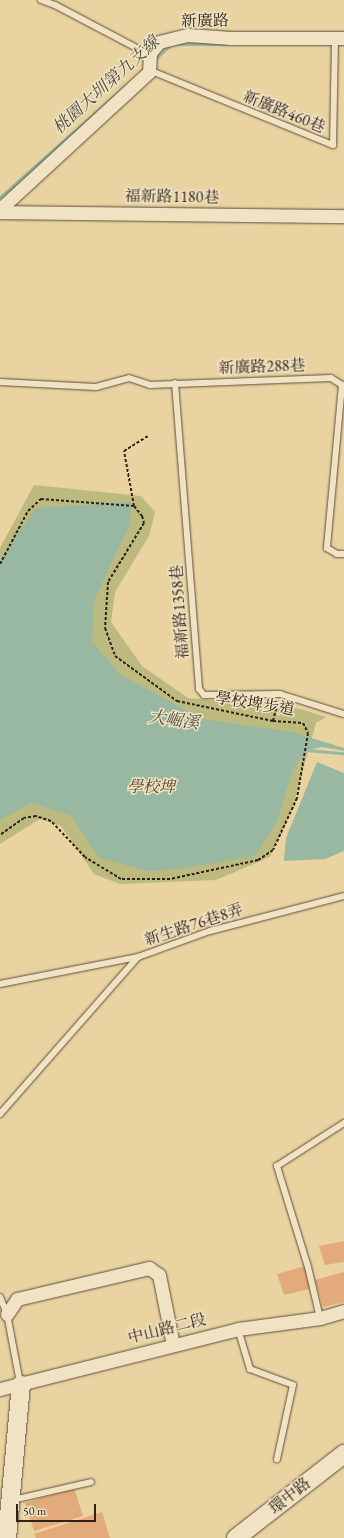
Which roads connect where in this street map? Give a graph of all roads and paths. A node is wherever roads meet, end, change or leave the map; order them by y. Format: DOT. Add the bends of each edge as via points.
graph roads {
  1 [pos="41,0"];
  2 [pos="339,38"];
  3 [pos="149,72"];
  4 [pos="0,211"];
  5 [pos="344,216"];
  6 [pos="0,382"];
  7 [pos="175,383"];
  8 [pos="148,436"];
  9 [pos="134,506"];
  10 [pos="344,554"];
  11 [pos="0,564"];
  12 [pos="280,694"];
  13 [pos="344,714"];
  14 [pos="273,721"];
  15 [pos="0,835"];
  16 [pos="344,896"];
  17 [pos="138,958"];
  18 [pos="0,984"];
  19 [pos="0,1114"];
  20 [pos="344,1123"];
  21 [pos="0,1297"];
  22 [pos="344,1311"];
  23 [pos="3,1315"];
  24 [pos="320,1318"];
  25 [pos="238,1329"];
  26 [pos="173,1345"];
  27 [pos="21,1385"];
  28 [pos="0,1388"];
  29 [pos="344,1454"];
  30 [pos="277,1459"];
  31 [pos="90,1482"];
  32 [pos="9,1501"];
  33 [pos="5,1531"];
  34 [pos="236,1538"];
  1 -- 3 [label="lane" via="144,52"];
  2 -- 3 [label="street, 新廣路" via="188,35 159,42 150,53"];
  2 -- 3 [label="lane, 新廣路460巷" via="332,145"];
  3 -- 4 [label="street"];
  4 -- 5 [label="street, 福新路1180巷"];
  6 -- 7 [label="lane, 新廣路288巷" via="96,387 129,378 150,385"];
  7 -- 10 [label="lane, 新廣路288巷" via="331,378 342,385 326,548 336,554"];
  7 -- 12 [label="lane, 福新路1358巷" via="199,689 204,695"];
  8 -- 9 [label="path" via="124,451"];
  9 -- 11 [label="path" via="41,499 28,511"];
  9 -- 14 [label="path, 學校埤步道" via="144,523 108,582 105,628 116,656 177,701"];
  12 -- 13 [label="lane, 福新路1358巷"];
  12 -- 14 [label="path"];
  14 -- 15 [label="path, 學校埤步道" via="303,723 308,733 297,798 273,850 258,860 170,879 121,879 85,857 51,821 36,816 24,818"];
  16 -- 17 [label="lane, 新生路76巷8弄" via="210,931"];
  17 -- 18 [label="lane"];
  17 -- 19 [label="lane, 新生路76巷8弄"];
  20 -- 24 [label="lane" via="276,1166 308,1267"];
  21 -- 23 [label="lane"];
  22 -- 24 [label="street, 中山路二段"];
  23 -- 26 [label="street" via="17,1299 149,1268 159,1275"];
  23 -- 27 [label="lane"];
  24 -- 25 [label="street, 中山路二段"];
  25 -- 26 [label="street, 中山路二段"];
  25 -- 30 [label="lane" via="250,1369 293,1385"];
  26 -- 27 [label="street, 中山路二段"];
  27 -- 28 [label="street, 中山路二段"];
  27 -- 32 [label="street"];
  29 -- 34 [label="street, 環中路"];
  31 -- 32 [label="lane"];
  32 -- 33 [label="street"];
}
